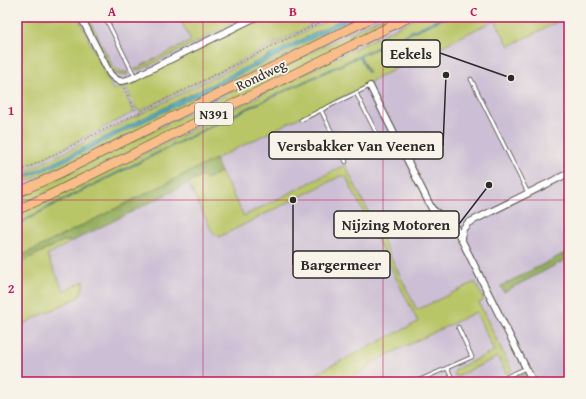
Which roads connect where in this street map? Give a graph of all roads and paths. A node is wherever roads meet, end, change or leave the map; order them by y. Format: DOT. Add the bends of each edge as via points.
graph roads {
  1 [pos="81,17"];
  2 [pos="105,17"];
  3 [pos="256,17"];
  4 [pos="308,17"];
  5 [pos="331,17"];
  6 [pos="373,17"];
  7 [pos="409,17"];
  8 [pos="313,26"];
  9 [pos="135,77"];
  10 [pos="471,79"];
  11 [pos="122,81"];
  12 [pos="370,86"];
  13 [pos="356,93"];
  14 [pos="321,110"];
  15 [pos="137,114"];
  16 [pos="301,120"];
  17 [pos="382,144"];
  18 [pos="346,162"];
  19 [pos="17,173"];
  20 [pos="569,173"];
  21 [pos="17,193"];
  22 [pos="528,193"];
  23 [pos="17,210"];
  24 [pos="461,237"];
  25 [pos="458,327"];
  26 [pos="447,368"];
  27 [pos="526,368"];
  28 [pos="416,382"];
  29 [pos="454,382"];
  30 [pos="495,382"];
  31 [pos="533,382"];
  1 -- 11 [label="street" via="110,74"];
  2 -- 9 [label="lane"];
  3 -- 9 [label="street"];
  4 -- 8 [label="path"];
  5 -- 8 [label="path, Rondweg"];
  6 -- 21 [label="main road, Rondweg / N391"];
  7 -- 23 [label="main road, Rondweg / N391"];
  8 -- 15 [label="path, Rondweg"];
  9 -- 11 [label="street"];
  10 -- 22 [label="lane"];
  11 -- 15 [label="path"];
  12 -- 13 [label="lane"];
  12 -- 24 [label="street" via="432,209 453,223"];
  13 -- 14 [label="lane"];
  13 -- 17 [label="lane"];
  14 -- 16 [label="lane"];
  14 -- 18 [label="lane"];
  15 -- 19 [label="path, Rondweg"];
  20 -- 22 [label="street"];
  22 -- 24 [label="street" via="468,223 462,229"];
  24 -- 27 [label="street"];
  25 -- 26 [label="lane" via="472,357"];
  26 -- 28 [label="lane"];
  26 -- 29 [label="lane"];
  27 -- 30 [label="lane"];
  27 -- 31 [label="street"];
}
